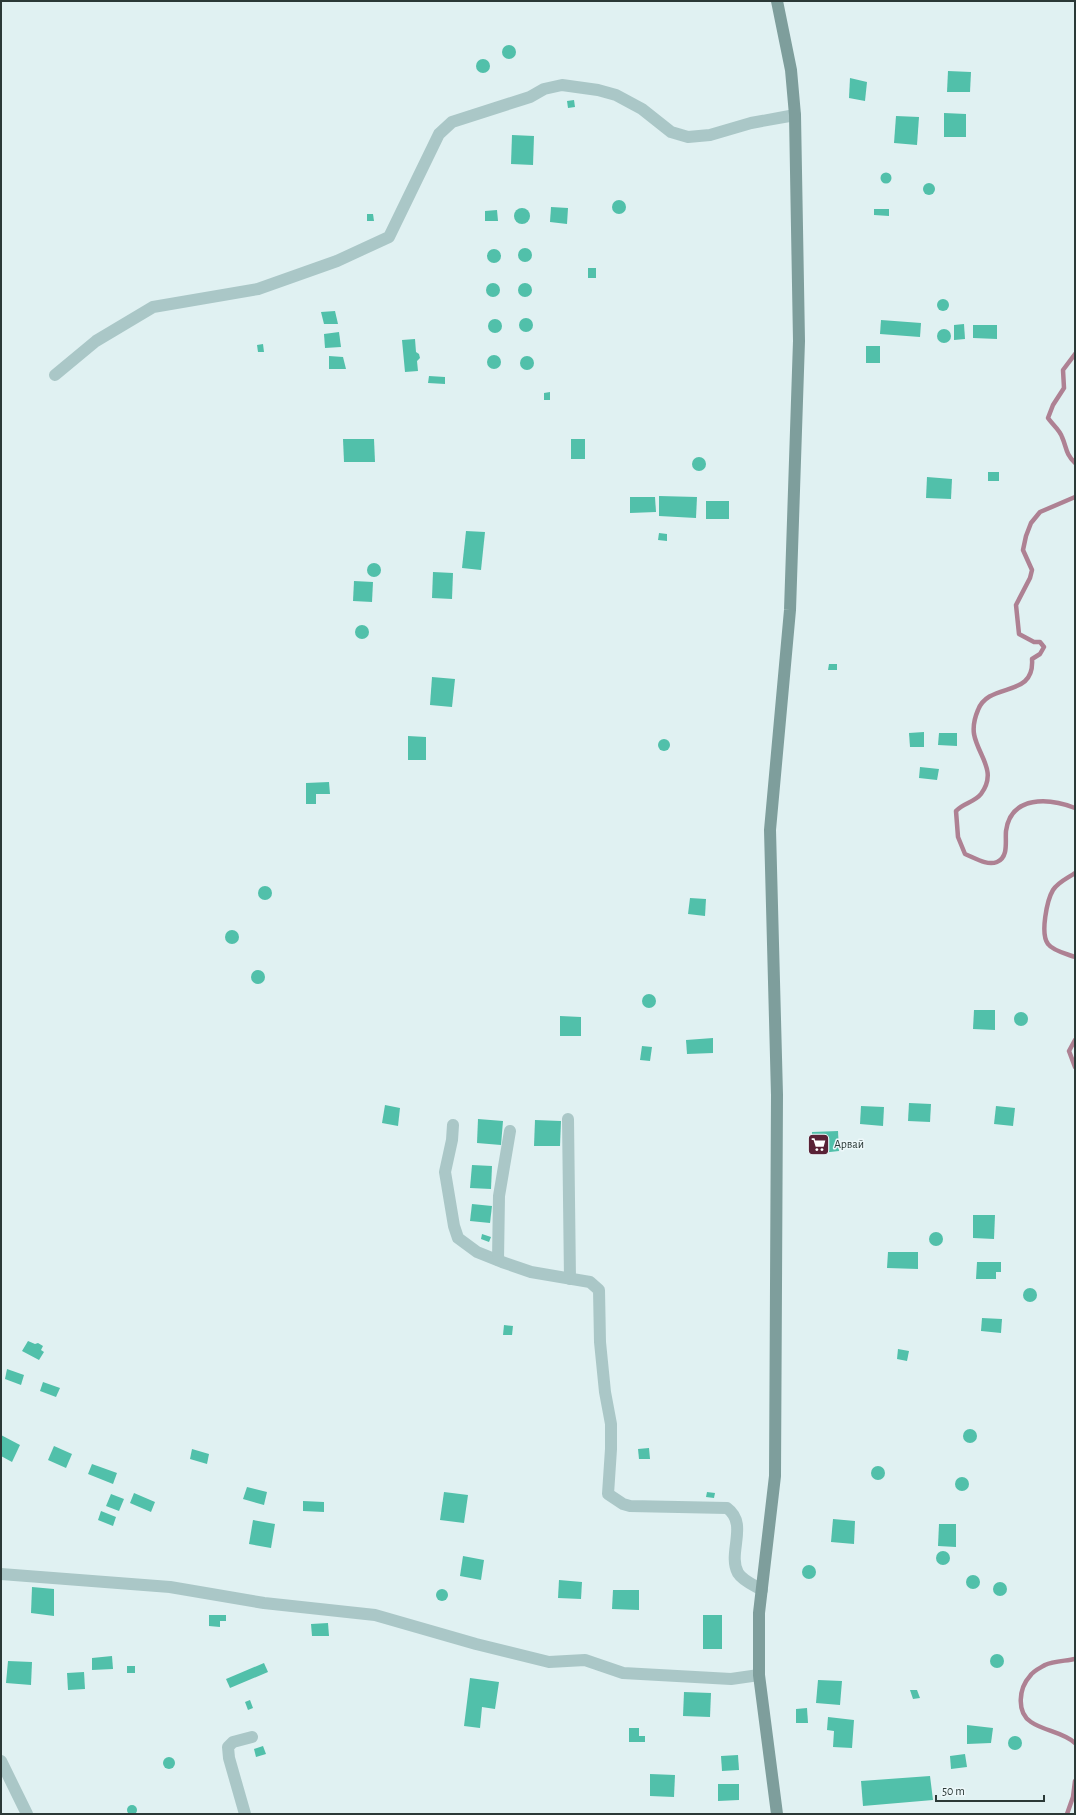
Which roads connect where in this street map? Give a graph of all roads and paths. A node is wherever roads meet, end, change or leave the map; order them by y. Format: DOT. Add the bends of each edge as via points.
graph roads {
  1 [pos="777,1"];
  2 [pos="795,115"];
  3 [pos="55,375"];
  4 [pos="568,1119"];
  5 [pos="453,1125"];
  6 [pos="510,1131"];
  7 [pos="498,1260"];
  8 [pos="570,1279"];
  9 [pos="1,1574"];
  10 [pos="762,1590"];
  11 [pos="759,1675"];
  12 [pos="252,1737"];
  13 [pos="1,1761"];
  14 [pos="22,1813"];
  15 [pos="245,1814"];
  16 [pos="777,1814"];
  1 -- 2 [label="main road" via="791,70"];
  2 -- 3 [label="street" via="752,123 710,135 688,137 671,132 642,109 616,95 562,85 544,89 530,97 452,122 439,134 388,237 337,261 258,289 153,307 96,341"];
  2 -- 10 [label="main road" via="799,341 790,602 770,830 777,1095 775,1476"];
  4 -- 8 [label="street"];
  5 -- 7 [label="street" via="445,1172 458,1238 477,1252"];
  6 -- 7 [label="street" via="499,1196"];
  7 -- 8 [label="street" via="531,1272"];
  8 -- 10 [label="street" via="590,1282 600,1295 600,1342 611,1424 608,1494 630,1506 727,1508 737,1520 738,1573 743,1579"];
  9 -- 11 [label="street" via="170,1587 264,1603 375,1615 549,1662 585,1660 623,1673 731,1680"];
  10 -- 11 [label="main road" via="759,1613"];
  11 -- 16 [label="main road"];
  12 -- 15 [label="street" via="233,1742 228,1747"];
  13 -- 14 [label="street"];
}
